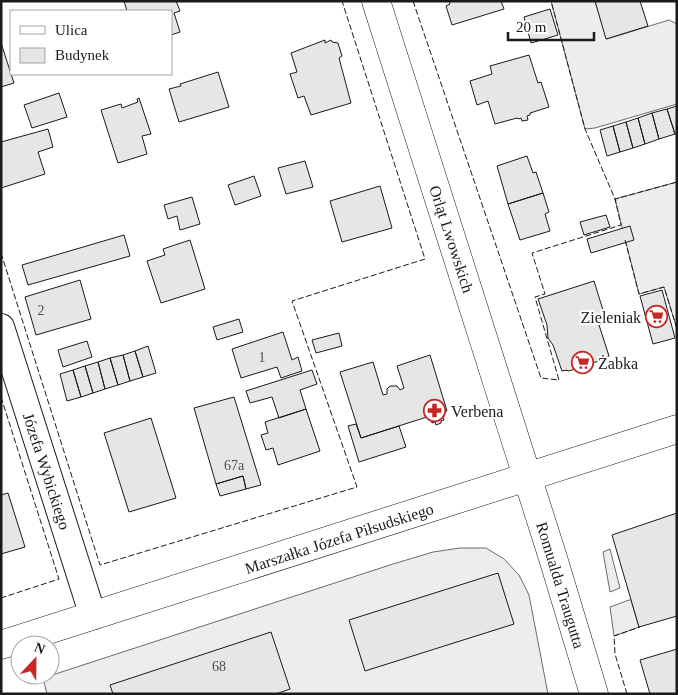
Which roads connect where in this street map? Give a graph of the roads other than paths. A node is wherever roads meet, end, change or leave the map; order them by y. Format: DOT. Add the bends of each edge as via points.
graph roads {
  1 [pos="376,1"];
  2 [pos="1,327"];
  3 [pos="677,430"];
  4 [pos="528,477"];
  5 [pos="93,616"];
  6 [pos="1,645"];
  7 [pos="594,694"];
  1 -- 4 [label="main road, Orląt Lwowskich"];
  2 -- 5 [label="street, Józefa Wybickiego"];
  3 -- 4 [label="main road, Marszałka Józefa Piłsudskiego"];
  4 -- 5 [label="main road, Marszałka Józefa Piłsudskiego"];
  4 -- 7 [label="main road, Romualda Traugutta"];
  5 -- 6 [label="main road, Marszałka Józefa Piłsudskiego"];
}
